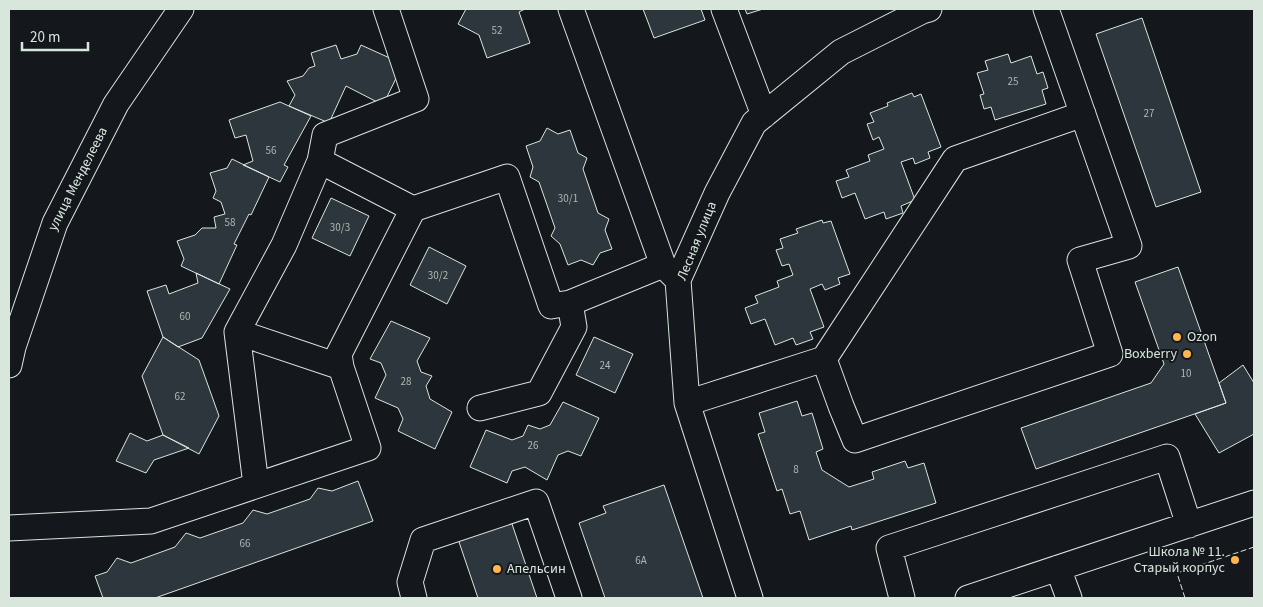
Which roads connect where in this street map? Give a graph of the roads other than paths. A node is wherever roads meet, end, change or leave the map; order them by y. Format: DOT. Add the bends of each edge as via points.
graph roads {
  1 [pos="181,9"];
  2 [pos="386,9"];
  3 [pos="570,9"];
  4 [pos="724,9"];
  5 [pos="929,9"];
  6 [pos="1046,9"];
  7 [pos="1083,114"];
  8 [pos="764,115"];
  9 [pos="320,161"];
  10 [pos="413,209"];
  11 [pos="671,273"];
  12 [pos="570,303"];
  13 [pos="237,332"];
  14 [pos="824,359"];
  15 [pos="9,365"];
  16 [pos="342,367"];
  17 [pos="688,403"];
  18 [pos="480,408"];
  19 [pos="256,485"];
  20 [pos="1254,503"];
  21 [pos="1189,525"];
  22 [pos="9,528"];
  23 [pos="1058,568"];
  24 [pos="414,598"];
  25 [pos="569,598"];
  26 [pos="750,598"];
  27 [pos="902,598"];
  28 [pos="968,598"];
  29 [pos="1069,598"];
  1 -- 15 [label="street, улица Менделеева" via="116,104 54,222"];
  2 -- 9 [label="street" via="416,98 325,135"];
  3 -- 11 [label="street"];
  4 -- 8 [label="street"];
  5 -- 8 [label="street, Лесная улица" via="842,52"];
  6 -- 7 [label="street"];
  7 -- 14 [label="street" via="955,159"];
  7 -- 14 [label="street" via="1129,246 1080,260 1110,354 855,440"];
  8 -- 11 [label="street, Лесная улица" via="754,124"];
  9 -- 10 [label="street"];
  9 -- 13 [label="street" via="284,245"];
  10 -- 12 [label="street" via="507,177 551,306"];
  10 -- 16 [label="street" via="339,354"];
  11 -- 12 [label="street"];
  11 -- 17 [label="street, Лесная улица"];
  12 -- 18 [label="street" via="574,327 539,393"];
  13 -- 16 [label="street"];
  13 -- 19 [label="street"];
  14 -- 17 [label="street"];
  16 -- 19 [label="street" via="368,448"];
  17 -- 26 [label="street, Лесная улица"];
  19 -- 22 [label="street" via="151,522"];
  20 -- 21 [label="street"];
  21 -- 23 [label="street"];
  21 -- 27 [label="street" via="1166,457 889,548"];
  23 -- 28 [label="street"];
  23 -- 29 [label="street"];
  24 -- 25 [label="street" via="410,582 423,540 536,502"];
}
